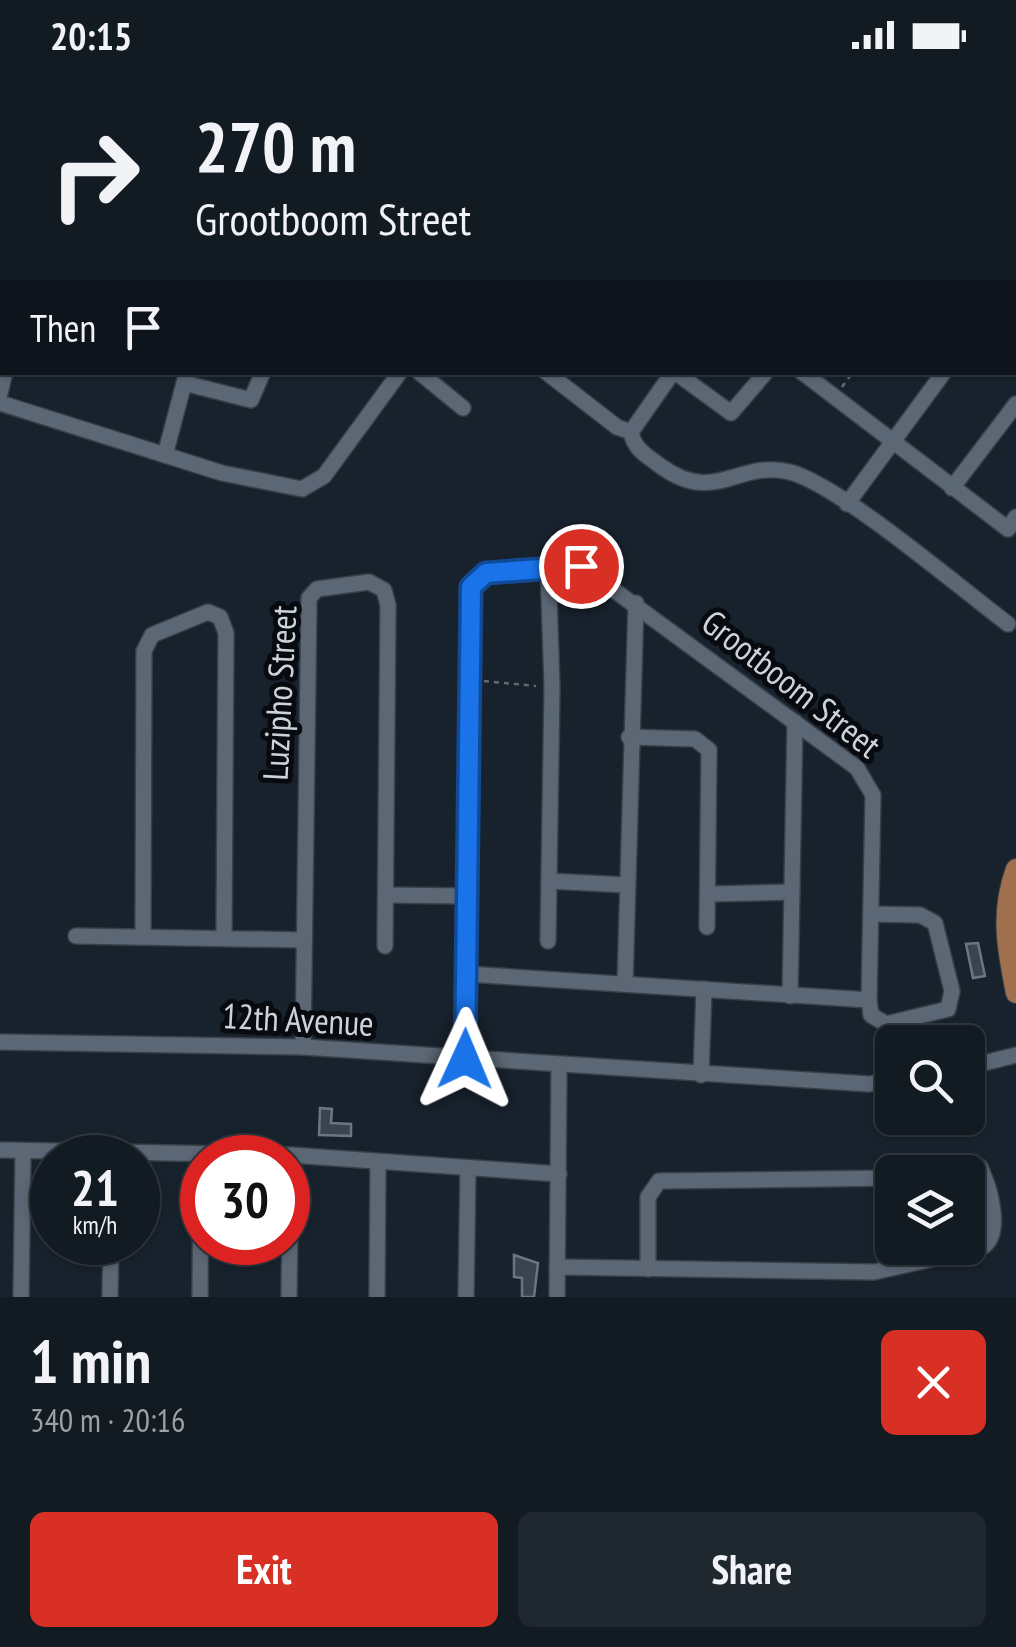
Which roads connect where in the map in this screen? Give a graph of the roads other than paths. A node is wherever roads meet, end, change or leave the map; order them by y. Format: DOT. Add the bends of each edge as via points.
graph roads {
  1 [pos="262,375"];
  2 [pos="398,375"];
  3 [pos="424,375"];
  4 [pos="550,375"];
  5 [pos="672,375"];
  6 [pos="678,375"];
  7 [pos="763,375"];
  8 [pos="806,375"];
  9 [pos="938,375"];
  10 [pos="186,378"];
  11 [pos="0,404"];
  12 [pos="1016,404"];
  13 [pos="463,408"];
  14 [pos="630,432"];
  15 [pos="894,440"];
  16 [pos="165,455"];
  17 [pos="952,488"];
  18 [pos="847,504"];
  19 [pos="1012,523"];
  20 [pos="548,566"];
  21 [pos="636,603"];
  22 [pos="1008,624"];
  23 [pos="795,722"];
  24 [pos="629,737"];
  25 [pos="1016,869"];
  26 [pos="549,881"];
  27 [pos="627,885"];
  28 [pos="792,892"];
  29 [pos="709,894"];
  30 [pos="386,895"];
  31 [pos="466,896"];
  32 [pos="871,914"];
  33 [pos="707,928"];
  34 [pos="76,936"];
  35 [pos="143,936"];
  36 [pos="224,938"];
  37 [pos="304,940"];
  38 [pos="548,941"];
  39 [pos="385,946"];
  40 [pos="466,974"];
  41 [pos="625,984"];
  42 [pos="704,990"];
  43 [pos="1016,993"];
  44 [pos="790,996"];
  45 [pos="869,1000"];
  46 [pos="0,1042"];
  47 [pos="303,1048"];
  48 [pos="1016,1056"];
  49 [pos="465,1059"];
  50 [pos="985,1063"];
  51 [pos="559,1065"];
  52 [pos="701,1076"];
  53 [pos="875,1083"];
  54 [pos="0,1150"];
  55 [pos="23,1152"];
  56 [pos="30,1152"];
  57 [pos="310,1157"];
  58 [pos="378,1162"];
  59 [pos="468,1168"];
  60 [pos="558,1174"];
  61 [pos="875,1178"];
  62 [pos="985,1190"];
  63 [pos="985,1245"];
  64 [pos="111,1265"];
  65 [pos="200,1265"];
  66 [pos="289,1265"];
  67 [pos="902,1265"];
  68 [pos="557,1267"];
  69 [pos="648,1269"];
  70 [pos="21,1297"];
  71 [pos="110,1297"];
  72 [pos="200,1297"];
  73 [pos="289,1297"];
  74 [pos="377,1297"];
  75 [pos="466,1297"];
  76 [pos="557,1297"];
  1 -- 10 [label="street" via="251,400"];
  2 -- 16 [label="street" via="312,486 278,486"];
  3 -- 13 [label="street"];
  4 -- 14 [label="street"];
  5 -- 14 [label="street"];
  6 -- 7 [label="street" via="731,413"];
  8 -- 15 [label="street"];
  9 -- 15 [label="street"];
  10 -- 16 [label="street"];
  11 -- 16 [label="street"];
  12 -- 17 [label="street"];
  14 -- 18 [label="street" via="641,452 680,480 701,485 782,471"];
  15 -- 17 [label="street"];
  15 -- 18 [label="street"];
  17 -- 19 [label="street"];
  18 -- 22 [label="street"];
  20 -- 21 [label="street, Grootboom Street" via="581,566"];
  20 -- 26 [label="street"];
  20 -- 31 [label="street, Grootboom Street" via="486,573 473,581"];
  21 -- 23 [label="street, Grootboom Street"];
  21 -- 24 [label="street"];
  23 -- 28 [label="street"];
  23 -- 32 [label="street, Grootboom Street" via="858,768 872,787"];
  24 -- 27 [label="street"];
  24 -- 29 [label="street" via="695,738 709,750"];
  25 -- 43 [label="main road" via="1004,933"];
  26 -- 27 [label="street"];
  26 -- 38 [label="street"];
  27 -- 41 [label="street"];
  28 -- 29 [label="street"];
  28 -- 44 [label="street"];
  29 -- 33 [label="street"];
  30 -- 31 [label="street"];
  30 -- 37 [label="street, Luzipho Street" via="386,595 369,582 321,588 309,598"];
  30 -- 39 [label="street, Luzipho Street"];
  31 -- 40 [label="street, Grootboom Street"];
  32 -- 45 [label="street, Grootboom Street"];
  32 -- 45 [label="street" via="932,919 952,1000 942,1012 886,1024 872,1014"];
  34 -- 35 [label="street"];
  35 -- 36 [label="street"];
  35 -- 36 [label="street" via="144,651 152,635 208,612 220,618 226,633"];
  36 -- 37 [label="street"];
  37 -- 47 [label="street, Luzipho Street"];
  40 -- 41 [label="street"];
  40 -- 49 [label="street, Grootboom Street"];
  41 -- 42 [label="street"];
  42 -- 44 [label="street"];
  42 -- 52 [label="street"];
  44 -- 45 [label="street"];
  46 -- 47 [label="street, 12th Avenue"];
  47 -- 49 [label="street, 12th Avenue"];
  48 -- 50 [label="street"];
  49 -- 51 [label="street, 12th Avenue"];
  51 -- 52 [label="street, 12th Avenue"];
  51 -- 60 [label="street"];
  52 -- 53 [label="street, 12th Avenue"];
  54 -- 55 [label="street"];
  55 -- 56 [label="street"];
  55 -- 70 [label="street"];
  57 -- 58 [label="street"];
  58 -- 59 [label="street"];
  58 -- 74 [label="street"];
  59 -- 60 [label="street"];
  59 -- 75 [label="street"];
  60 -- 68 [label="street"];
  61 -- 69 [label="street" via="660,1181 648,1197"];
  62 -- 63 [label="street" via="994,1230"];
  64 -- 71 [label="street"];
  65 -- 72 [label="street"];
  66 -- 73 [label="street"];
  67 -- 69 [label="street" via="874,1272"];
  68 -- 69 [label="street"];
  68 -- 76 [label="street"];
}
